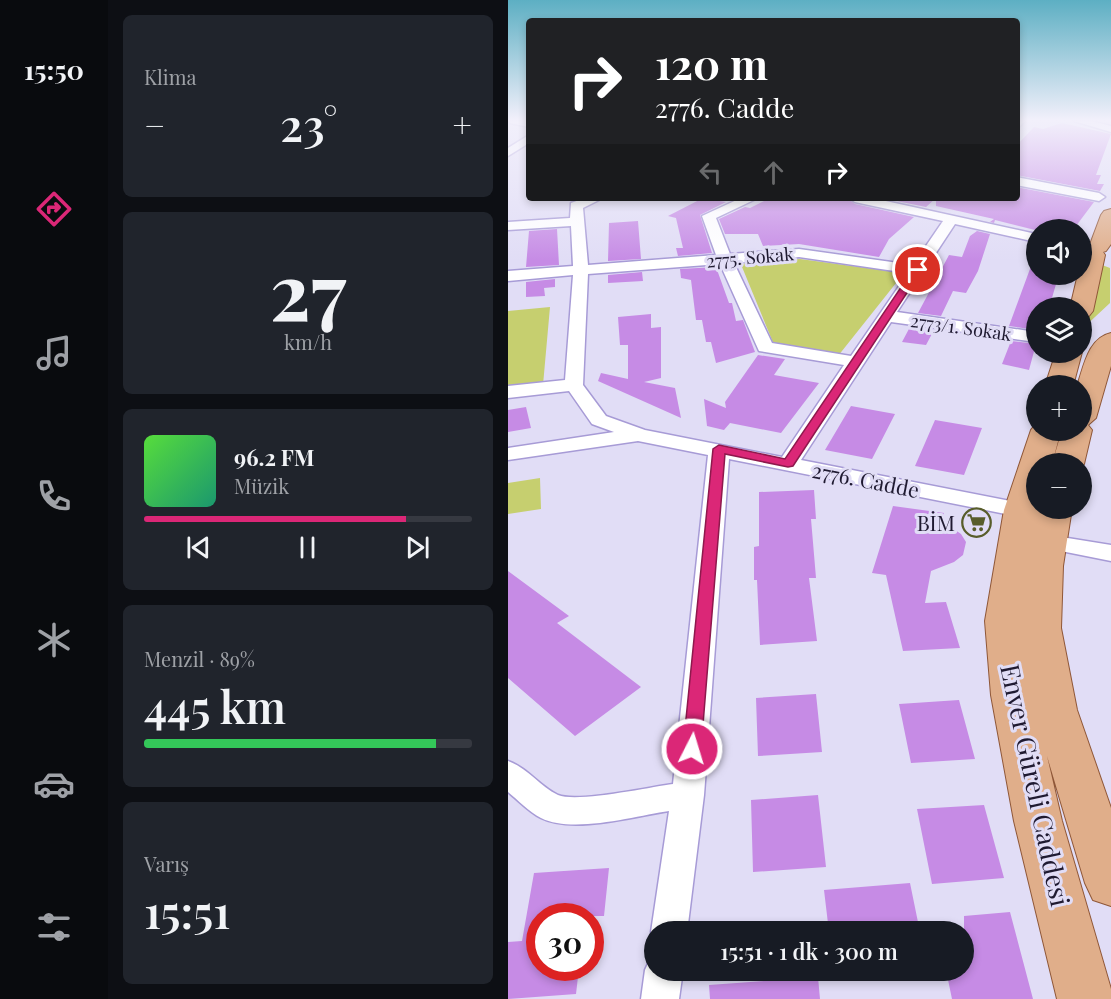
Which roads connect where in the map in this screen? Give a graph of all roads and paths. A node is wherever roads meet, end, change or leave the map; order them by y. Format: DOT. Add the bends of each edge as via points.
graph roads {
  1 [pos="1020,182"];
  2 [pos="1099,197"];
  3 [pos="589,201"];
  4 [pos="745,201"];
  5 [pos="868,201"];
  6 [pos="1111,215"];
  7 [pos="951,220"];
  8 [pos="577,222"];
  9 [pos="508,226"];
  10 [pos="1026,236"];
  11 [pos="1096,251"];
  12 [pos="725,259"];
  13 [pos="918,270"];
  14 [pos="581,272"];
  15 [pos="508,276"];
  16 [pos="1084,297"];
  17 [pos="887,316"];
  18 [pos="1026,337"];
  19 [pos="1111,340"];
  20 [pos="856,362"];
  21 [pos="1092,383"];
  22 [pos="574,385"];
  23 [pos="508,392"];
  24 [pos="640,435"];
  25 [pos="719,449"];
  26 [pos="508,454"];
  27 [pos="788,464"];
  28 [pos="1042,520"];
  29 [pos="1111,553"];
  30 [pos="508,774"];
  31 [pos="688,795"];
  32 [pos="1111,883"];
  33 [pos="671,921"];
  34 [pos="662,981"];
  35 [pos="660,999"];
  36 [pos="1086,999"];
  1 -- 2 [label="street"];
  3 -- 8 [label="street" via="576,206"];
  4 -- 12 [label="street" via="709,216"];
  5 -- 7 [label="street"];
  6 -- 11 [label="main road"];
  7 -- 10 [label="street"];
  7 -- 13 [label="street"];
  8 -- 9 [label="street"];
  8 -- 14 [label="street"];
  11 -- 16 [label="main road"];
  12 -- 13 [label="street, 2775. Sokak" via="799,253"];
  12 -- 14 [label="street, 2775. Sokak"];
  12 -- 20 [label="street" via="765,347"];
  13 -- 17 [label="street"];
  14 -- 15 [label="street, 2775. Sokak"];
  14 -- 22 [label="street"];
  17 -- 18 [label="street, 2773/1. Sokak"];
  17 -- 20 [label="street"];
  19 -- 21 [label="main road" via="1102,351"];
  20 -- 27 [label="street"];
  22 -- 23 [label="street"];
  22 -- 24 [label="street, 2776. Cadde" via="599,420"];
  24 -- 25 [label="street, 2776. Cadde"];
  24 -- 26 [label="street"];
  25 -- 27 [label="street, 2776. Cadde"];
  25 -- 31 [label="street"];
  27 -- 28 [label="street, 2776. Cadde"];
  28 -- 29 [label="street, 2776. Cadde"];
  28 -- 32 [label="main road, Enver Güreli Caddesi" via="1041,628 1055,710"];
  28 -- 36 [label="main road, Enver Güreli Caddesi" via="1004,621 1012,695 1038,821"];
  30 -- 31 [label="street" via="551,808 578,811"];
  31 -- 33 [label="street"];
  34 -- 35 [label="street"];
}
